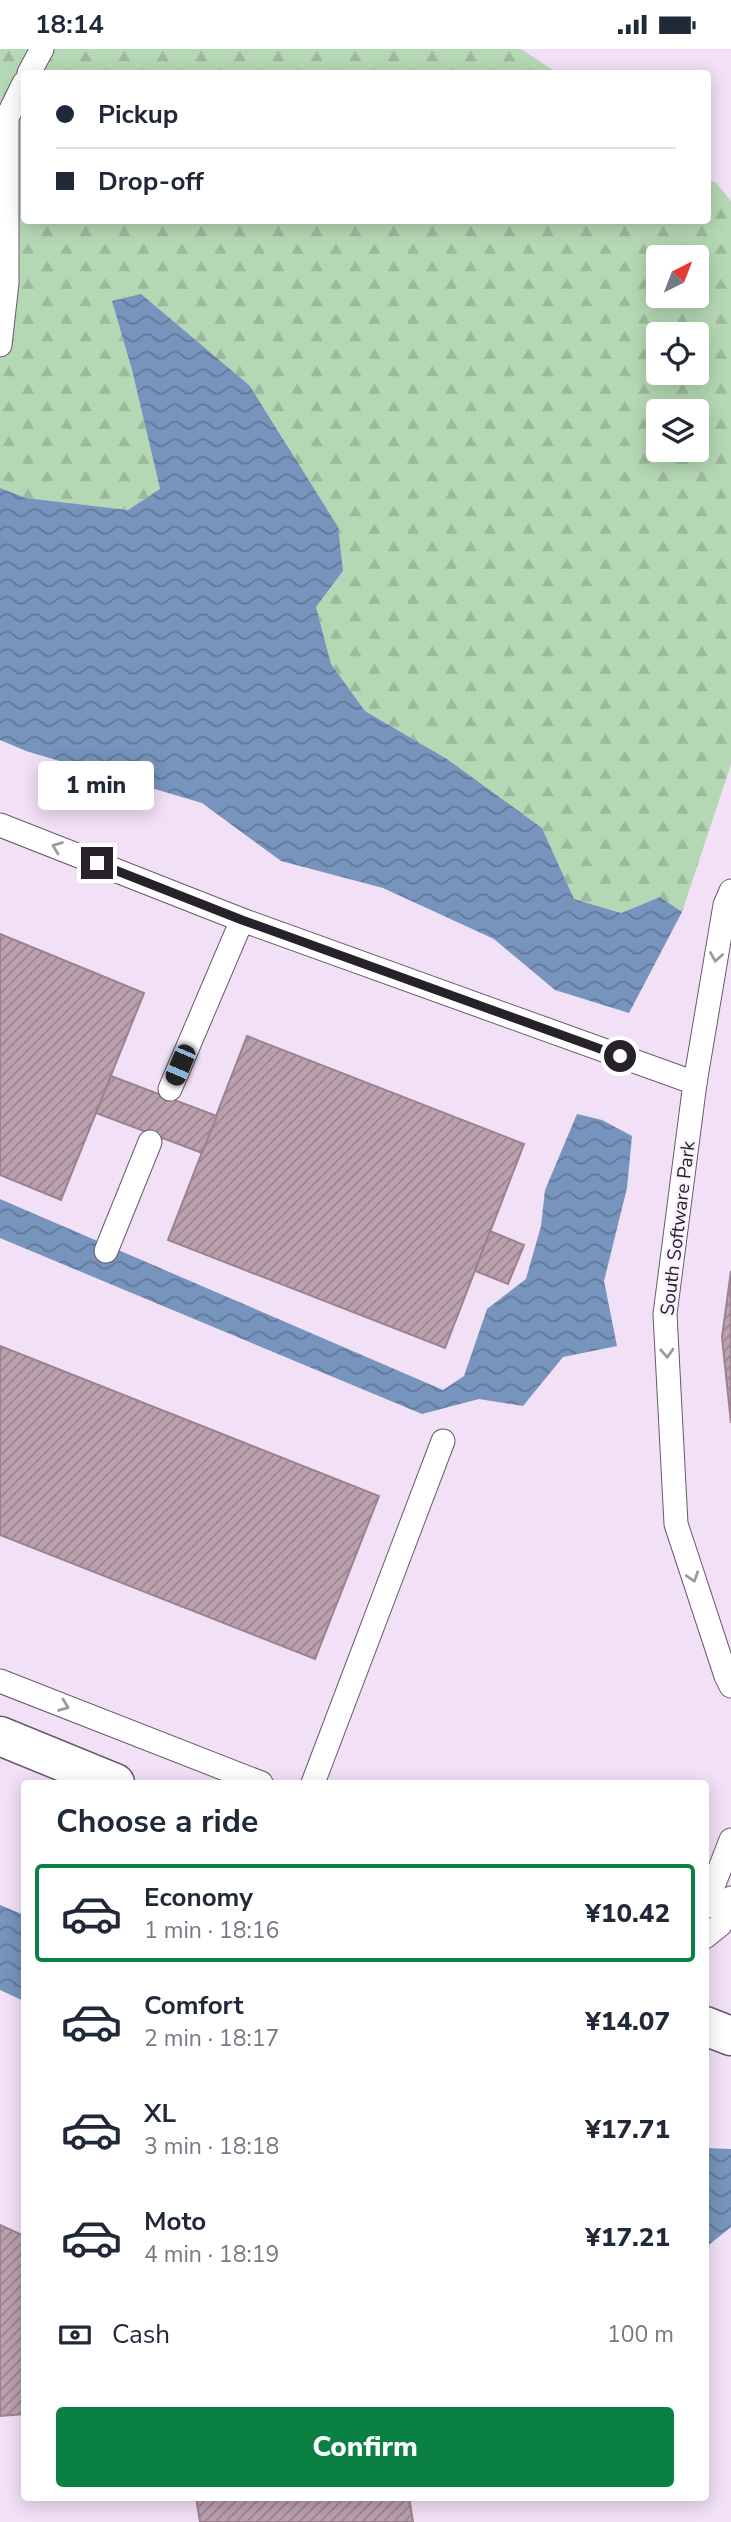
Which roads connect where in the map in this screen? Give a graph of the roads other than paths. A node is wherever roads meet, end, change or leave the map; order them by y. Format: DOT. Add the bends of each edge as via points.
graph roads {
  1 [pos="42,49"];
  2 [pos="31,70"];
  3 [pos="21,89"];
  4 [pos="0,345"];
  5 [pos="0,825"];
  6 [pos="731,891"];
  7 [pos="242,920"];
  8 [pos="695,1083"];
  9 [pos="170,1089"];
  10 [pos="150,1142"];
  11 [pos="106,1251"];
  12 [pos="443,1441"];
  13 [pos="0,1681"];
  14 [pos="731,1686"];
  15 [pos="0,1736"];
  16 [pos="108,1780"];
  17 [pos="253,1780"];
  18 [pos="314,1780"];
  19 [pos="731,1840"];
  20 [pos="709,1897"];
  21 [pos="731,1898"];
  22 [pos="709,1934"];
  23 [pos="709,2028"];
  24 [pos="731,2036"];
  1 -- 2 [label="lane"];
  3 -- 4 [label="lane" via="7,118 7,283"];
  7 -- 5 [label="lane, one-way"];
  6 -- 8 [label="lane, South Software Park, one-way"];
  7 -- 8 [label="lane"];
  7 -- 9 [label="lane"];
  8 -- 14 [label="lane, South Software Park, one-way" via="665,1314 676,1524"];
  10 -- 11 [label="lane"];
  12 -- 18 [label="lane"];
  13 -- 17 [label="lane, one-way"];
  15 -- 16 [label="street"];
  19 -- 20 [label="lane"];
  21 -- 22 [label="lane" via="720,1925"];
  23 -- 24 [label="street"];
}
